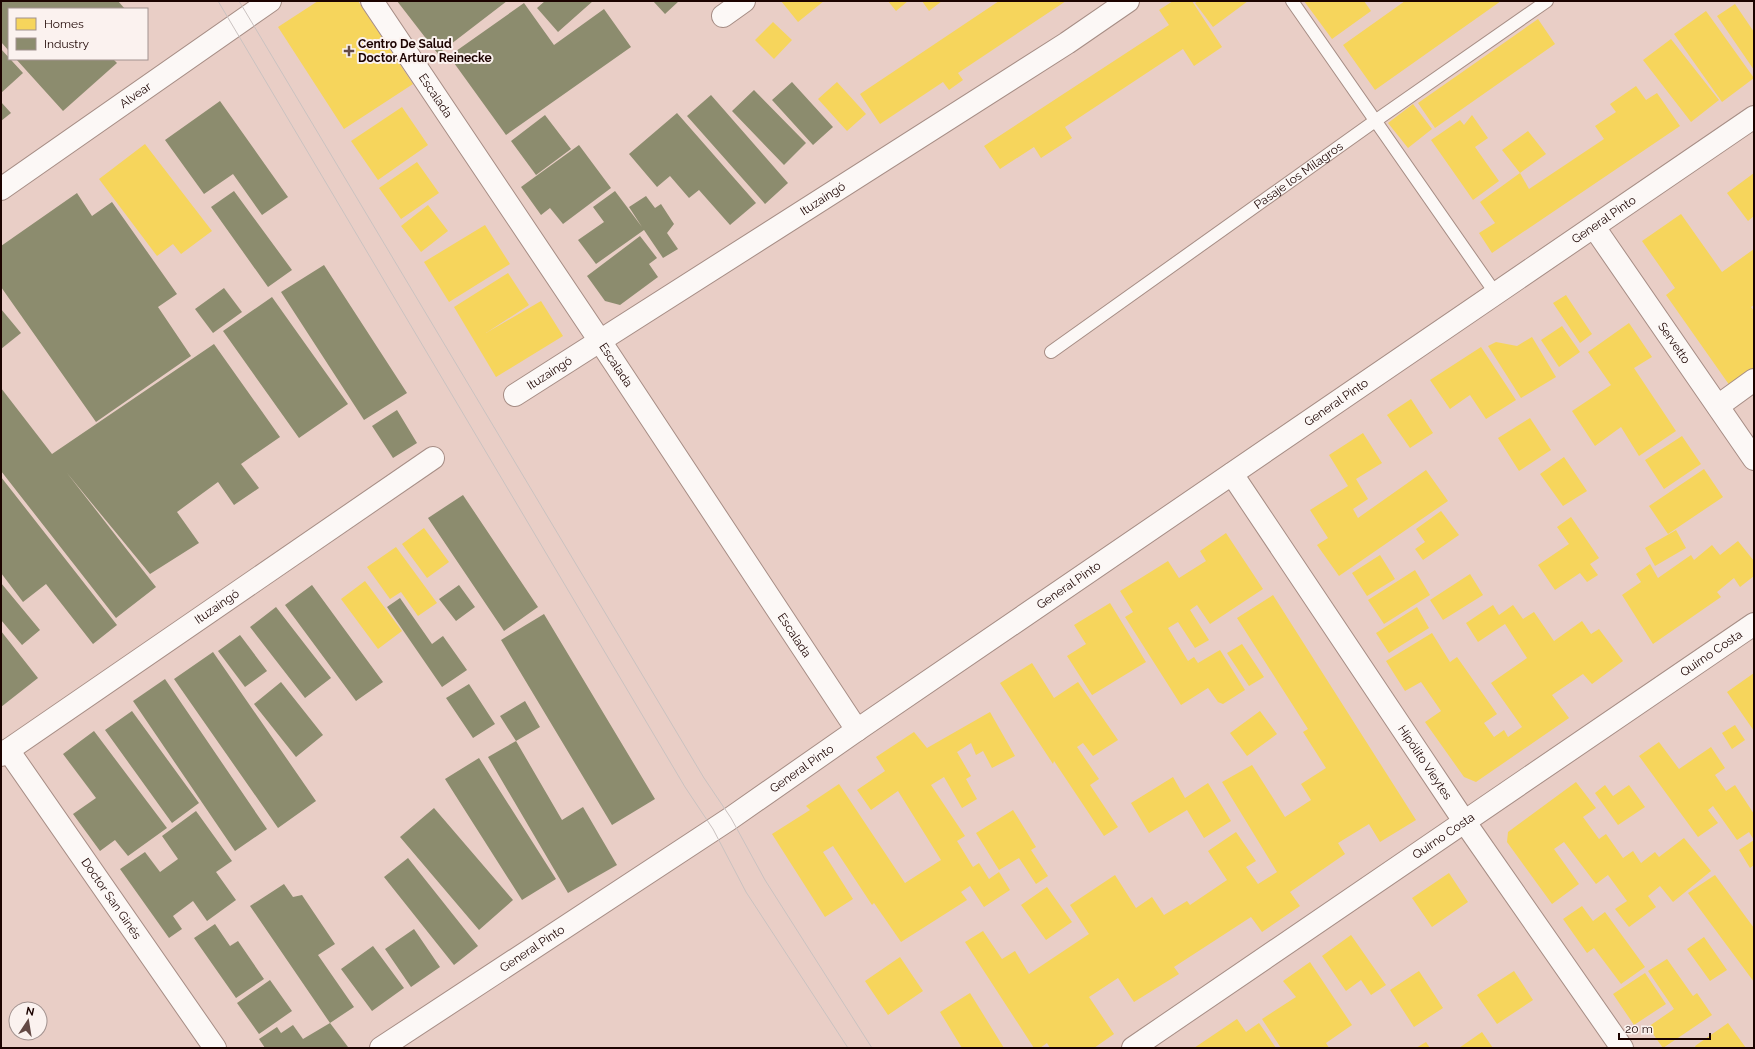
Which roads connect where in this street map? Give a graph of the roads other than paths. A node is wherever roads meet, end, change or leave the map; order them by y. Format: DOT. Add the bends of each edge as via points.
graph roads {
  1 [pos="270,1"];
  2 [pos="372,1"];
  3 [pos="744,1"];
  4 [pos="1128,1"];
  5 [pos="1292,1"];
  6 [pos="1547,1"];
  7 [pos="723,16"];
  8 [pos="1754,117"];
  9 [pos="1375,121"];
  10 [pos="1,189"];
  11 [pos="1594,227"];
  12 [pos="1496,294"];
  13 [pos="600,340"];
  14 [pos="1051,352"];
  15 [pos="1754,380"];
  16 [pos="515,395"];
  17 [pos="1718,406"];
  18 [pos="433,458"];
  19 [pos="1754,459"];
  20 [pos="1232,474"];
  21 [pos="1754,624"];
  22 [pos="857,730"];
  23 [pos="4,752"];
  24 [pos="1464,821"];
  25 [pos="215,1048"];
  26 [pos="381,1048"];
  27 [pos="1133,1048"];
  28 [pos="1622,1048"];
  1 -- 10 [label="street, Alvear"];
  2 -- 13 [label="street, Escalada"];
  3 -- 7 [label="street"];
  4 -- 13 [label="street, Ituzaingó" via="1061,47"];
  5 -- 9 [label="lane"];
  6 -- 9 [label="lane, Pasaje los Milagros"];
  8 -- 11 [label="street, General Pinto"];
  9 -- 12 [label="lane"];
  9 -- 14 [label="lane, Pasaje los Milagros"];
  11 -- 12 [label="street, General Pinto"];
  11 -- 17 [label="street, Servetto"];
  12 -- 20 [label="street, General Pinto"];
  13 -- 16 [label="street, Ituzaingó"];
  13 -- 22 [label="street, Escalada"];
  15 -- 17 [label="street"];
  17 -- 19 [label="street, Servetto"];
  18 -- 23 [label="street, Ituzaingó"];
  20 -- 22 [label="street, General Pinto"];
  20 -- 24 [label="street, Hipólito Vieytes"];
  21 -- 24 [label="street, Quirno Costa"];
  22 -- 26 [label="street, General Pinto" via="731,818"];
  23 -- 25 [label="street, Doctor San Ginés"];
  24 -- 27 [label="street, Quirno Costa"];
  24 -- 28 [label="street, Hipólito Vieytes"];
}
